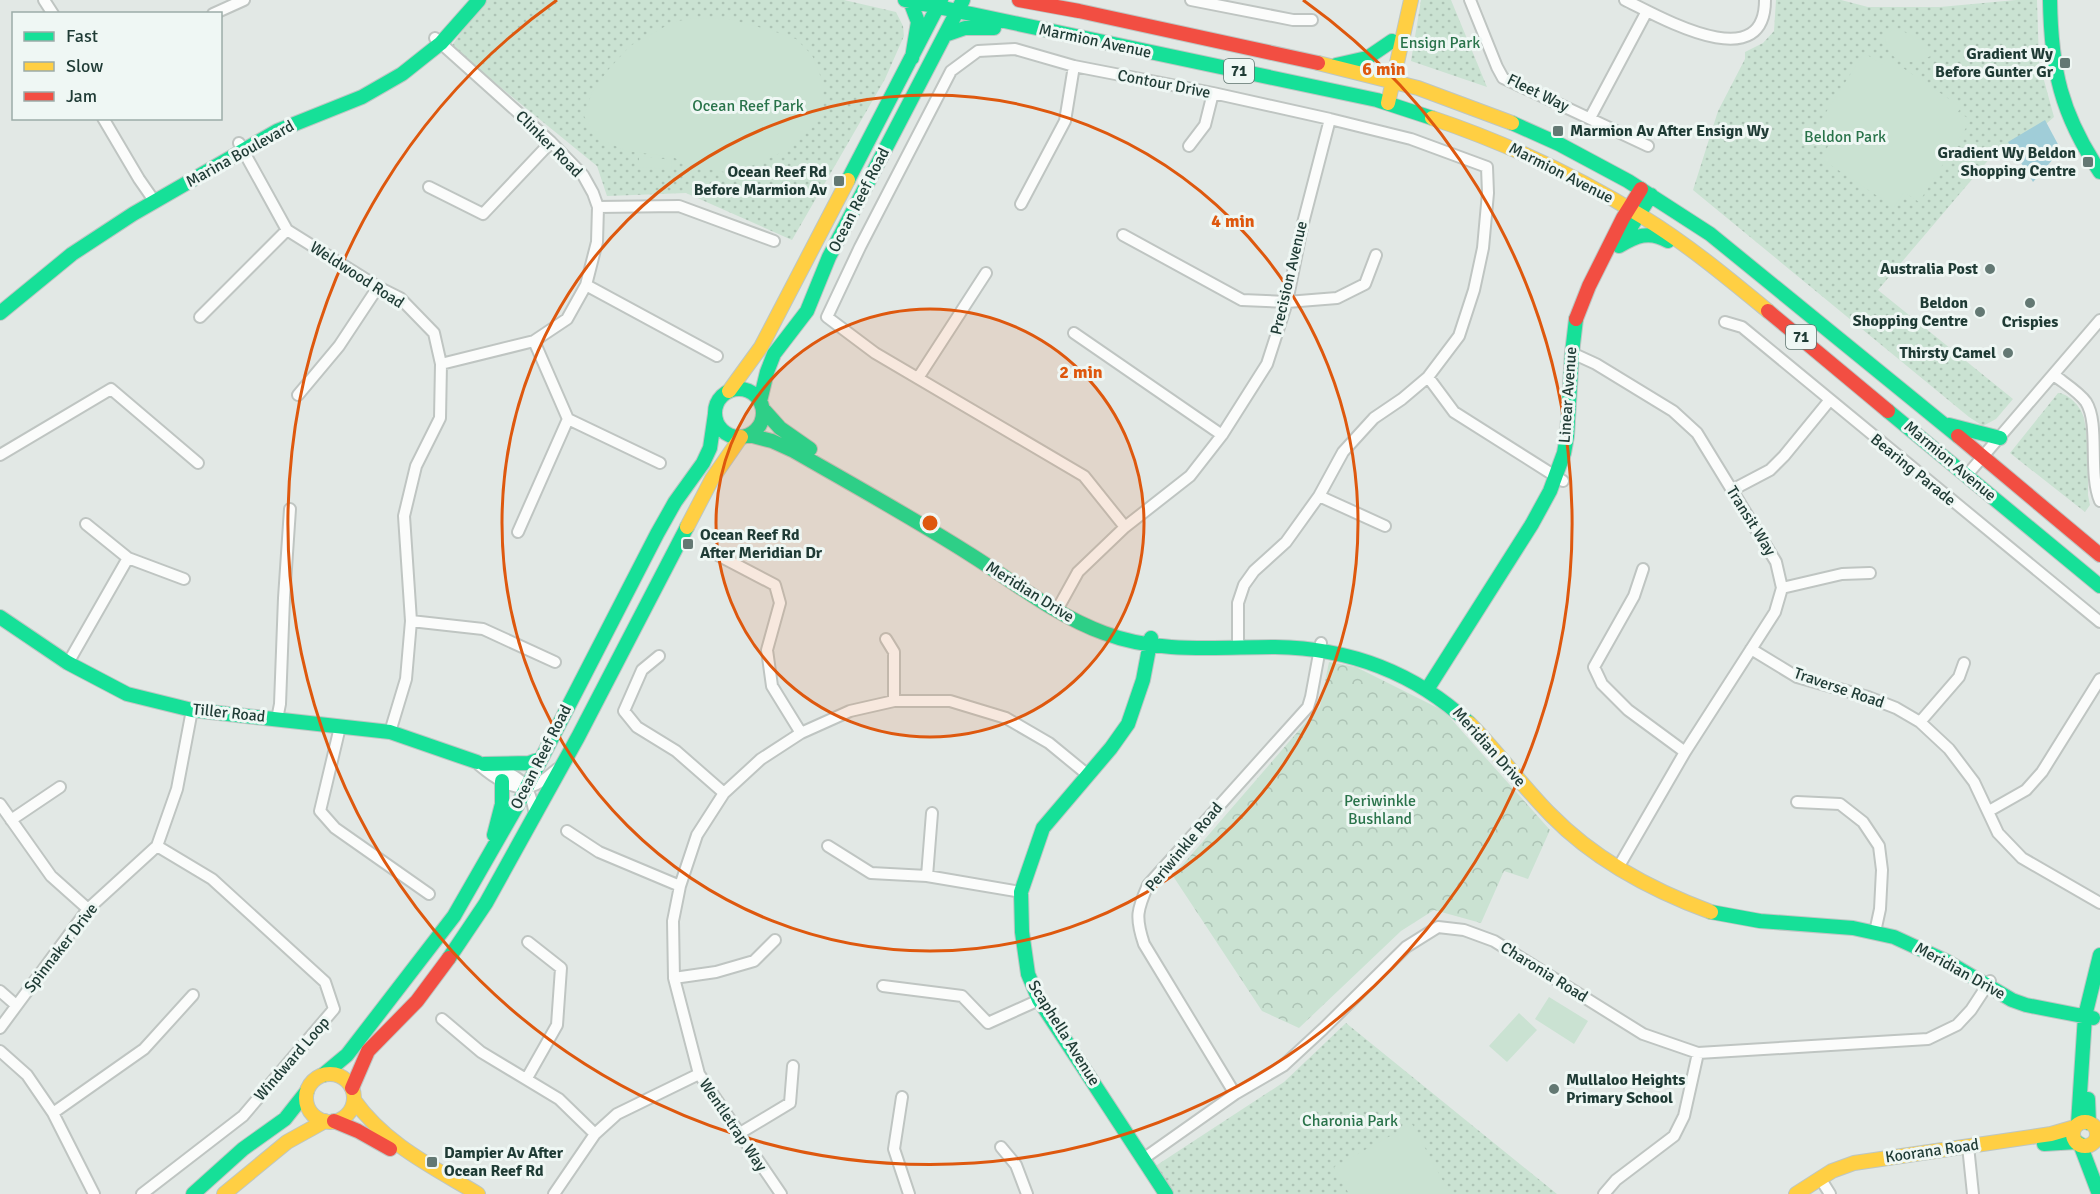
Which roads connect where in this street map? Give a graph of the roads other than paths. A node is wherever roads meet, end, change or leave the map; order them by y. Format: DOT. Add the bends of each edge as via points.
graph roads {
  1 [pos="244,0"];
  2 [pos="469,0"];
  3 [pos="479,0"];
  4 [pos="1018,0"];
  5 [pos="1191,0"];
  6 [pos="1402,0"];
  7 [pos="1411,0"];
  8 [pos="1470,0"];
  9 [pos="1625,0"];
  10 [pos="1765,0"];
  11 [pos="2050,0"];
  12 [pos="2058,0"];
  13 [pos="907,1"];
  14 [pos="940,3"];
  15 [pos="1244,5"];
  16 [pos="960,6"];
  17 [pos="1647,11"];
  18 [pos="217,12"];
  19 [pos="1312,20"];
  20 [pos="945,35"];
  21 [pos="438,41"];
  22 [pos="1392,41"];
  23 [pos="1100,42"];
  24 [pos="912,58"];
  25 [pos="1074,66"];
  26 [pos="1330,66"];
  27 [pos="1389,81"];
  28 [pos="1213,93"];
  29 [pos="1383,102"];
  30 [pos="1590,118"];
  31 [pos="1330,119"];
  32 [pos="104,120"];
  33 [pos="551,142"];
  34 [pos="1189,146"];
  35 [pos="1648,146"];
  36 [pos="241,147"];
  37 [pos="2100,160"];
  38 [pos="2100,172"];
  39 [pos="429,187"];
  40 [pos="1646,192"];
  41 [pos="153,199"];
  42 [pos="1021,204"];
  43 [pos="598,207"];
  44 [pos="1634,211"];
  45 [pos="287,230"];
  46 [pos="1123,235"];
  47 [pos="774,241"];
  48 [pos="1619,246"];
  49 [pos="1376,255"];
  50 [pos="986,273"];
  51 [pos="1723,274"];
  52 [pos="586,285"];
  53 [pos="378,287"];
  54 [pos="1287,302"];
  55 [pos="0,303"];
  56 [pos="0,313"];
  57 [pos="200,316"];
  58 [pos="2100,320"];
  59 [pos="1725,322"];
  60 [pos="1074,333"];
  61 [pos="534,341"];
  62 [pos="1575,354"];
  63 [pos="717,356"];
  64 [pos="441,364"];
  65 [pos="2054,375"];
  66 [pos="1428,377"];
  67 [pos="918,378"];
  68 [pos="729,391"];
  69 [pos="298,395"];
  70 [pos="1829,401"];
  71 [pos="761,405"];
  72 [pos="715,414"];
  73 [pos="568,418"];
  74 [pos="1941,422"];
  75 [pos="1222,435"];
  76 [pos="745,436"];
  77 [pos="2000,438"];
  78 [pos="0,455"];
  79 [pos="1983,457"];
  80 [pos="198,463"];
  81 [pos="660,463"];
  82 [pos="1967,475"];
  83 [pos="1559,478"];
  84 [pos="1732,490"];
  85 [pos="1319,496"];
  86 [pos="2100,501"];
  87 [pos="290,509"];
  88 [pos="87,524"];
  89 [pos="1385,526"];
  90 [pos="1125,527"];
  91 [pos="518,532"];
  92 [pos="712,552"];
  93 [pos="2100,555"];
  94 [pos="128,558"];
  95 [pos="1643,569"];
  96 [pos="1870,573"];
  97 [pos="184,579"];
  98 [pos="2100,586"];
  99 [pos="1782,588"];
  100 [pos="1059,607"];
  101 [pos="0,617"];
  102 [pos="411,621"];
  103 [pos="2100,622"];
  104 [pos="886,639"];
  105 [pos="1150,642"];
  106 [pos="1239,644"];
  107 [pos="1320,647"];
  108 [pos="1751,649"];
  109 [pos="659,656"];
  110 [pos="555,662"];
  111 [pos="68,663"];
  112 [pos="1964,663"];
  113 [pos="2100,679"];
  114 [pos="1434,688"];
  115 [pos="894,701"];
  116 [pos="192,710"];
  117 [pos="277,718"];
  118 [pos="1920,722"];
  119 [pos="340,727"];
  120 [pos="390,732"];
  121 [pos="801,733"];
  122 [pos="1685,752"];
  123 [pos="540,759"];
  124 [pos="480,763"];
  125 [pos="563,765"];
  126 [pos="1088,775"];
  127 [pos="502,781"];
  128 [pos="60,787"];
  129 [pos="526,787"];
  130 [pos="724,793"];
  131 [pos="1797,802"];
  132 [pos="0,804"];
  133 [pos="1989,811"];
  134 [pos="932,813"];
  135 [pos="535,815"];
  136 [pos="11,820"];
  137 [pos="567,831"];
  138 [pos="157,846"];
  139 [pos="828,846"];
  140 [pos="487,859"];
  141 [pos="1621,862"];
  142 [pos="927,876"];
  143 [pos="680,886"];
  144 [pos="1021,892"];
  145 [pos="429,894"];
  146 [pos="2100,903"];
  147 [pos="88,909"];
  148 [pos="1876,928"];
  149 [pos="775,940"];
  150 [pos="528,942"];
  151 [pos="2100,955"];
  152 [pos="674,978"];
  153 [pos="1989,983"];
  154 [pos="883,986"];
  155 [pos="2100,986"];
  156 [pos="0,991"];
  157 [pos="193,995"];
  158 [pos="1039,1000"];
  159 [pos="16,1005"];
  160 [pos="2090,1012"];
  161 [pos="442,1019"];
  162 [pos="0,1028"];
  163 [pos="0,1051"];
  164 [pos="1698,1053"];
  165 [pos="793,1066"];
  166 [pos="699,1074"];
  167 [pos="323,1075"];
  168 [pos="527,1078"];
  169 [pos="307,1091"];
  170 [pos="353,1094"];
  171 [pos="1235,1094"];
  172 [pos="902,1097"];
  173 [pos="53,1113"];
  174 [pos="330,1121"];
  175 [pos="2081,1125"];
  176 [pos="740,1133"];
  177 [pos="595,1134"];
  178 [pos="2083,1143"];
  179 [pos="1001,1147"];
  180 [pos="1968,1151"];
  181 [pos="1143,1159"];
  182 [pos="2100,1174"];
  183 [pos="1825,1186"];
  184 [pos="774,1192"];
  185 [pos="94,1194"];
  186 [pos="142,1194"];
  187 [pos="193,1194"];
  188 [pos="224,1194"];
  189 [pos="464,1194"];
  190 [pos="478,1194"];
  191 [pos="554,1194"];
  192 [pos="909,1194"];
  193 [pos="1027,1194"];
  194 [pos="1166,1194"];
  195 [pos="1604,1194"];
  196 [pos="1796,1194"];
  197 [pos="1810,1194"];
  198 [pos="1973,1194"];
  199 [pos="2099,1194"];
  1 -- 18 [label="street"];
  2 -- 21 [label="main road, Marina Boulevard"];
  3 -- 21 [label="main road, Marina Boulevard"];
  4 -- 26 [label="main road, Marmion Avenue / 71"];
  5 -- 15 [label="street"];
  6 -- 22 [label="main road"];
  7 -- 27 [label="main road"];
  8 -- 30 [label="street, Fleet Way" via="1503,78"];
  9 -- 17 [label="street"];
  10 -- 17 [label="street" via="1761,25 1743,39 1706,36"];
  11 -- 38 [label="main road" via="2050,45 2060,92 2079,138"];
  12 -- 37 [label="main road" via="2059,48 2068,90"];
  13 -- 14 [label="main road, Marmion Avenue / 71"];
  13 -- 24 [label="main road" via="918,22"];
  14 -- 16 [label="main road, Marmion Avenue / 71"];
  14 -- 24 [label="main road, Ocean Reef Road"];
  15 -- 19 [label="street" via="1293,20"];
  16 -- 20 [label="main road, Ocean Reef Road"];
  16 -- 23 [label="main road, Marmion Avenue / 71"];
  17 -- 30 [label="street"];
  20 -- 23 [label="main road" via="982,27 1072,45"];
  20 -- 71 [label="main road, Ocean Reef Road" via="829,257 807,311 774,354"];
  21 -- 33 [label="street, Clinker Road"];
  21 -- 36 [label="main road, Marina Boulevard" via="372,83 282,120"];
  22 -- 26 [label="main road" via="1367,58"];
  22 -- 27 [label="main road"];
  23 -- 29 [label="main road, Marmion Avenue / 71"];
  24 -- 68 [label="main road, Ocean Reef Road" via="761,346"];
  25 -- 28 [label="street, Contour Drive"];
  25 -- 42 [label="street" via="1065,121"];
  25 -- 67 [label="street, Contour Drive" via="1015,50 978,51 951,71 860,247 827,317 875,353"];
  26 -- 27 [label="main road, Marmion Avenue / 71"];
  27 -- 29 [label="main road"];
  27 -- 40 [label="main road, Marmion Avenue / 71" via="1505,120 1559,144"];
  28 -- 31 [label="street, Contour Drive"];
  28 -- 34 [label="street" via="1205,125"];
  29 -- 44 [label="main road, Marmion Avenue / 71" via="1517,150"];
  30 -- 35 [label="street, Fleet Way"];
  31 -- 54 [label="street, Precision Avenue"];
  31 -- 66 [label="street, Contour Drive" via="1411,139 1487,167 1483,248 1474,290 1459,336"];
  32 -- 41 [label="street"];
  33 -- 39 [label="street" via="483,214"];
  33 -- 43 [label="street, Clinker Road" via="583,175"];
  36 -- 41 [label="main road, Marina Boulevard"];
  36 -- 45 [label="street, Weldwood Road"];
  40 -- 44 [label="main road, Linear Avenue"];
  40 -- 74 [label="main road, Marmion Avenue / 71" via="1710,234"];
  41 -- 55 [label="main road, Marina Boulevard" via="74,243"];
  41 -- 56 [label="main road, Marina Boulevard" via="72,254"];
  43 -- 47 [label="street" via="679,206"];
  43 -- 52 [label="street, Clinker Road" via="597,242"];
  44 -- 48 [label="main road, Linear Avenue"];
  44 -- 51 [label="main road, Marmion Avenue / 71"];
  44 -- 62 [label="main road, Linear Avenue" via="1582,300 1574,329"];
  45 -- 53 [label="street, Weldwood Road"];
  45 -- 57 [label="street"];
  46 -- 54 [label="street" via="1242,300"];
  48 -- 51 [label="main road" via="1641,233 1654,234 1715,273"];
  48 -- 62 [label="main road, Linear Avenue" via="1585,318"];
  49 -- 54 [label="street" via="1365,284 1337,298"];
  50 -- 67 [label="street"];
  51 -- 82 [label="main road, Marmion Avenue / 71"];
  52 -- 61 [label="street, Clinker Road" via="567,319"];
  52 -- 63 [label="street"];
  53 -- 64 [label="street, Weldwood Road" via="400,298 434,333"];
  53 -- 69 [label="street" via="339,346"];
  54 -- 75 [label="street, Precision Avenue" via="1267,364"];
  58 -- 65 [label="street"];
  59 -- 70 [label="street, Bearing Parade" via="1742,327"];
  60 -- 75 [label="street"];
  61 -- 64 [label="street, Clinker Road"];
  61 -- 73 [label="street"];
  62 -- 83 [label="main road, Linear Avenue"];
  62 -- 84 [label="street, Transit Way" via="1673,411 1697,433"];
  64 -- 102 [label="street, Weldwood Road" via="440,418 416,466 405,516"];
  65 -- 77 [label="street"];
  65 -- 86 [label="street" via="2086,401 2090,410"];
  66 -- 83 [label="street" via="1454,412"];
  66 -- 85 [label="street, Contour Drive" via="1366,426 1343,452"];
  67 -- 90 [label="street, Contour Drive" via="1084,476"];
  68 -- 71 [label="main road" via="750,392"];
  68 -- 72 [label="main road" via="718,400"];
  70 -- 84 [label="street" via="1770,470"];
  70 -- 103 [label="street, Bearing Parade"];
  71 -- 76 [label="main road" via="760,424"];
  71 -- 100 [label="main road, Meridian Drive" via="775,424 800,442 963,540"];
  72 -- 76 [label="main road" via="720,429 734,437"];
  72 -- 123 [label="main road, Ocean Reef Road" via="710,448 703,463 657,534"];
  73 -- 81 [label="street"];
  73 -- 91 [label="street"];
  74 -- 77 [label="main road"];
  74 -- 79 [label="main road, Marmion Avenue / 71"];
  75 -- 90 [label="street, Precision Avenue" via="1190,476"];
  76 -- 100 [label="main road, Meridian Drive" via="794,450"];
  76 -- 125 [label="main road, Ocean Reef Road" via="712,479"];
  77 -- 79 [label="street"];
  78 -- 80 [label="street" via="111,389"];
  79 -- 82 [label="street"];
  79 -- 93 [label="main road, Marmion Avenue / 71"];
  82 -- 98 [label="main road, Marmion Avenue / 71"];
  83 -- 114 [label="main road, Linear Avenue"];
  84 -- 99 [label="street, Transit Way" via="1776,562"];
  85 -- 89 [label="street"];
  85 -- 106 [label="street, Contour Drive" via="1286,542 1244,585 1238,603"];
  87 -- 117 [label="street"];
  88 -- 94 [label="street"];
  90 -- 100 [label="street, Precision Avenue" via="1078,572"];
  92 -- 121 [label="street" via="775,585 780,603 767,650 772,686"];
  94 -- 97 [label="street"];
  94 -- 111 [label="street"];
  95 -- 122 [label="street" via="1634,596 1594,667 1602,684 1628,710"];
  96 -- 99 [label="street" via="1842,574"];
  99 -- 108 [label="street" via="1775,612"];
  100 -- 105 [label="main road, Meridian Drive"];
  101 -- 111 [label="main road, Tiller Road"];
  102 -- 110 [label="street" via="483,629"];
  102 -- 120 [label="street, Weldwood Road" via="406,679"];
  104 -- 115 [label="street" via="894,652"];
  105 -- 106 [label="main road, Meridian Drive"];
  105 -- 126 [label="main road, Scaphella Avenue" via="1143,680 1128,724"];
  106 -- 107 [label="main road, Meridian Drive"];
  107 -- 114 [label="main road, Meridian Drive"];
  107 -- 171 [label="street, Periwinkle Road" via="1308,707 1148,885 1138,909 1144,944"];
  108 -- 118 [label="street, Traverse Road" via="1797,677 1868,697"];
  108 -- 122 [label="street"];
  109 -- 130 [label="street" via="642,670 624,711 637,727 676,752"];
  111 -- 116 [label="main road, Tiller Road" via="127,694"];
  112 -- 118 [label="street" via="1959,677"];
  113 -- 133 [label="street" via="2042,772 2026,790"];
  114 -- 141 [label="main road, Meridian Drive" via="1554,818 1581,842"];
  115 -- 121 [label="street, Wentletrap Way" via="850,711"];
  115 -- 126 [label="street, Wentletrap Way" via="950,701 1006,718 1048,743"];
  116 -- 117 [label="main road, Tiller Road"];
  116 -- 138 [label="street, Spinnaker Drive" via="177,789"];
  117 -- 119 [label="main road, Tiller Road"];
  118 -- 133 [label="street, Traverse Road" via="1949,749 1974,782"];
  119 -- 120 [label="main road, Tiller Road"];
  119 -- 145 [label="street" via="320,811 335,828"];
  120 -- 124 [label="main road, Tiller Road"];
  121 -- 130 [label="street, Wentletrap Way" via="761,759"];
  122 -- 141 [label="street"];
  123 -- 124 [label="main road" via="529,763"];
  123 -- 129 [label="main road, Ocean Reef Road"];
  124 -- 127 [label="street, Tiller Road"];
  124 -- 129 [label="street, Tiller Road" via="517,776"];
  125 -- 129 [label="street"];
  125 -- 135 [label="main road, Ocean Reef Road"];
  126 -- 144 [label="main road, Scaphella Avenue" via="1043,828"];
  127 -- 129 [label="street, Tiller Road"];
  127 -- 140 [label="main road" via="502,804"];
  128 -- 136 [label="street"];
  129 -- 135 [label="street"];
  129 -- 140 [label="main road, Ocean Reef Road"];
  130 -- 143 [label="street, Wentletrap Way" via="698,835"];
  131 -- 148 [label="street" via="1840,804 1863,822 1879,846 1882,870"];
  132 -- 136 [label="street"];
  133 -- 146 [label="street, Traverse Road" via="1998,833 2022,858"];
  134 -- 142 [label="street"];
  135 -- 170 [label="main road, Ocean Reef Road" via="465,936 417,1001 368,1051"];
  136 -- 147 [label="street" via="51,876"];
  137 -- 143 [label="street" via="598,852"];
  138 -- 147 [label="street, Spinnaker Drive"];
  138 -- 186 [label="street, Windward Loop" via="212,879 325,982 334,1009 243,1116"];
  139 -- 142 [label="street" via="871,873"];
  140 -- 167 [label="main road, Ocean Reef Road" via="454,916 347,1055"];
  141 -- 148 [label="main road, Meridian Drive" via="1696,907 1718,914 1769,923"];
  142 -- 144 [label="street"];
  143 -- 152 [label="street, Wentletrap Way" via="673,921"];
  144 -- 158 [label="main road, Scaphella Avenue" via="1028,974"];
  147 -- 159 [label="street, Spinnaker Drive"];
  148 -- 153 [label="main road, Meridian Drive"];
  149 -- 152 [label="street" via="754,961"];
  150 -- 168 [label="street" via="561,968 557,1025"];
  151 -- 160 [label="main road"];
  152 -- 166 [label="street, Wentletrap Way"];
  153 -- 160 [label="main road, Meridian Drive" via="2026,1005"];
  153 -- 164 [label="street, Charonia Road" via="1957,1025 1928,1039"];
  154 -- 158 [label="street" via="962,996 988,1023"];
  155 -- 160 [label="main road"];
  156 -- 159 [label="street"];
  157 -- 173 [label="street" via="144,1049"];
  158 -- 181 [label="main road, Scaphella Avenue"];
  159 -- 162 [label="street, Spinnaker Drive"];
  160 -- 175 [label="main road" via="2090,1059"];
  161 -- 168 [label="street" via="481,1052"];
  163 -- 173 [label="street" via="27,1076"];
  164 -- 171 [label="street, Charonia Road" via="1643,1034 1494,941 1464,930 1438,927 1406,947 1283,1066"];
  164 -- 195 [label="street" via="1684,1116 1674,1136 1616,1180"];
  165 -- 176 [label="street" via="790,1103"];
  166 -- 176 [label="street, Wentletrap Way"];
  166 -- 177 [label="street" via="617,1114"];
  167 -- 169 [label="main road"];
  167 -- 170 [label="main road" via="343,1077"];
  168 -- 177 [label="street" via="560,1099"];
  169 -- 174 [label="main road" via="312,1113"];
  169 -- 187 [label="main road" via="285,1119 243,1149"];
  170 -- 174 [label="main road" via="347,1114"];
  170 -- 190 [label="main road" via="367,1119 382,1134"];
  171 -- 181 [label="street, Charonia Road"];
  172 -- 192 [label="street" via="894,1149"];
  173 -- 185 [label="street"];
  174 -- 188 [label="main road" via="287,1142"];
  174 -- 189 [label="main road" via="377,1141"];
  175 -- 178 [label="main road" via="2073,1135"];
  175 -- 178 [label="main road" via="2097,1131"];
  175 -- 180 [label="main road, Koorana Road"];
  176 -- 184 [label="street, Wentletrap Way"];
  177 -- 191 [label="street"];
  178 -- 180 [label="main road, Koorana Road"];
  178 -- 182 [label="main road" via="2094,1151"];
  178 -- 199 [label="main road"];
  179 -- 193 [label="street" via="1016,1165"];
  180 -- 183 [label="main road, Koorana Road" via="1864,1169 1838,1177"];
  180 -- 198 [label="street"];
  181 -- 194 [label="main road, Scaphella Avenue"];
  183 -- 196 [label="main road, Koorana Road"];
  183 -- 197 [label="main road, Koorana Road"];
}
